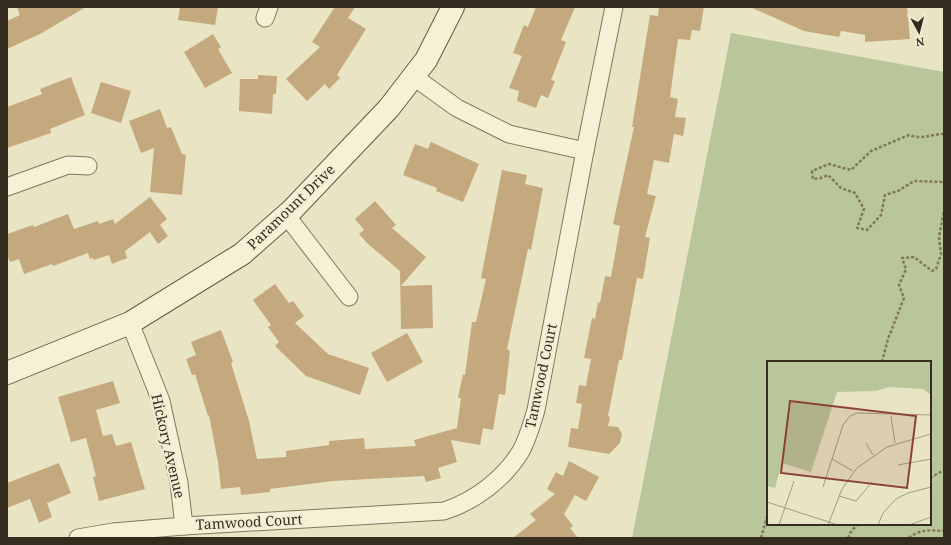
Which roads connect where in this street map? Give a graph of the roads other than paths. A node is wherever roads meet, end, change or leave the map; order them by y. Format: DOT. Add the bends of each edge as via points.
graph roads {
  1 [pos="453,7"];
  2 [pos="614,7"];
  3 [pos="414,78"];
  4 [pos="585,151"];
  5 [pos="88,166"];
  6 [pos="7,187"];
  7 [pos="286,215"];
  8 [pos="349,297"];
  9 [pos="130,323"];
  10 [pos="7,373"];
  11 [pos="184,526"];
  12 [pos="78,538"];
  1 -- 3 [label="street, Paramount Drive"];
  2 -- 4 [label="street, Tamwood Court"];
  3 -- 4 [label="street" via="457,108 509,134"];
  3 -- 7 [label="street, Paramount Drive" via="389,108"];
  4 -- 11 [label="street, Tamwood Court" via="536,410 521,451 492,484 470,501 444,511"];
  5 -- 6 [label="street" via="68,165"];
  7 -- 8 [label="street"];
  7 -- 9 [label="street, Paramount Drive" via="242,254"];
  9 -- 10 [label="street, Paramount Drive"];
  9 -- 11 [label="street, Hickory Avenue" via="161,401 179,483"];
  11 -- 12 [label="street, Tamwood Court" via="113,532"];
}
